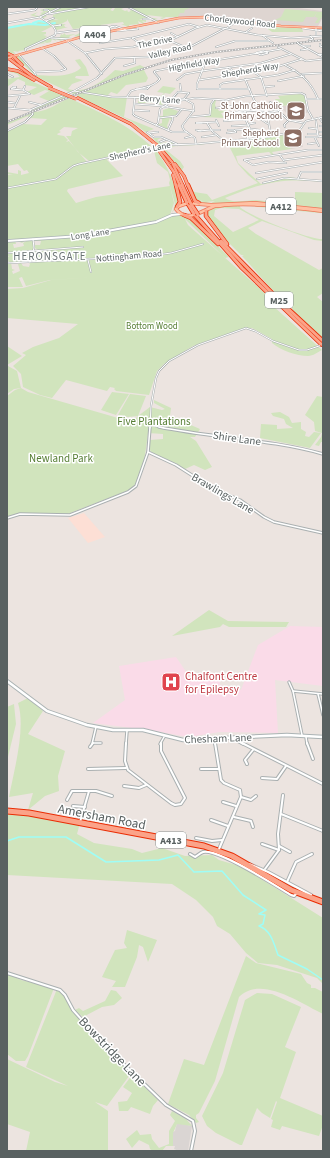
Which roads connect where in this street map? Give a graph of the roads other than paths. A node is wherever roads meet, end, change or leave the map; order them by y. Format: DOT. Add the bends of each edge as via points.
graph roads {
  1 [pos="36,7"];
  2 [pos="61,7"];
  3 [pos="88,7"];
  4 [pos="128,7"];
  5 [pos="44,10"];
  6 [pos="49,13"];
  7 [pos="7,14"];
  8 [pos="46,14"];
  9 [pos="40,17"];
  10 [pos="54,18"];
  11 [pos="152,19"];
  12 [pos="143,20"];
  13 [pos="46,21"];
  14 [pos="237,21"];
  15 [pos="7,23"];
  16 [pos="159,23"];
  17 [pos="50,24"];
  18 [pos="59,25"];
  19 [pos="112,26"];
  20 [pos="137,27"];
  21 [pos="199,27"];
  22 [pos="323,27"];
  23 [pos="226,28"];
  24 [pos="252,28"];
  25 [pos="302,28"];
  26 [pos="316,28"];
  27 [pos="81,30"];
  28 [pos="126,30"];
  29 [pos="117,31"];
  30 [pos="323,31"];
  31 [pos="246,32"];
  32 [pos="56,33"];
  33 [pos="171,33"];
  34 [pos="262,35"];
  35 [pos="310,36"];
  36 [pos="316,36"];
  37 [pos="323,36"];
  38 [pos="178,37"];
  39 [pos="51,38"];
  40 [pos="131,38"];
  41 [pos="294,38"];
  42 [pos="72,39"];
  43 [pos="66,40"];
  44 [pos="166,40"];
  45 [pos="309,40"];
  46 [pos="269,41"];
  47 [pos="101,43"];
  48 [pos="273,44"];
  49 [pos="320,44"];
  50 [pos="142,45"];
  51 [pos="216,46"];
  52 [pos="303,46"];
  53 [pos="310,46"];
  54 [pos="278,47"];
  55 [pos="323,47"];
  56 [pos="42,48"];
  57 [pos="188,48"];
  58 [pos="281,49"];
  59 [pos="308,49"];
  60 [pos="300,50"];
  61 [pos="26,52"];
  62 [pos="7,53"];
  63 [pos="85,53"];
  64 [pos="291,54"];
  65 [pos="323,54"];
  66 [pos="318,55"];
  67 [pos="14,56"];
  68 [pos="134,57"];
  69 [pos="7,58"];
  70 [pos="323,58"];
  71 [pos="302,59"];
  72 [pos="200,61"];
  73 [pos="12,62"];
  74 [pos="284,65"];
  75 [pos="124,66"];
  76 [pos="227,67"];
  77 [pos="7,68"];
  78 [pos="252,70"];
  79 [pos="295,70"];
  80 [pos="202,71"];
  81 [pos="34,72"];
  82 [pos="323,72"];
  83 [pos="28,73"];
  84 [pos="236,73"];
  85 [pos="7,74"];
  86 [pos="102,74"];
  87 [pos="302,74"];
  88 [pos="36,75"];
  89 [pos="304,76"];
  90 [pos="13,77"];
  91 [pos="260,77"];
  92 [pos="245,79"];
  93 [pos="34,80"];
  94 [pos="177,80"];
  95 [pos="199,80"];
  96 [pos="278,81"];
  97 [pos="180,84"];
  98 [pos="25,86"];
  99 [pos="150,86"];
  100 [pos="274,86"];
  101 [pos="50,87"];
  102 [pos="264,87"];
  103 [pos="13,88"];
  104 [pos="136,89"];
  105 [pos="220,89"];
  106 [pos="250,89"];
  107 [pos="23,90"];
  108 [pos="74,91"];
  109 [pos="181,92"];
  110 [pos="7,96"];
  111 [pos="20,96"];
  112 [pos="253,96"];
  113 [pos="267,96"];
  114 [pos="127,97"];
  115 [pos="136,97"];
  116 [pos="306,99"];
  117 [pos="318,99"];
  118 [pos="323,99"];
  119 [pos="186,100"];
  120 [pos="214,100"];
  121 [pos="172,101"];
  122 [pos="178,101"];
  123 [pos="7,102"];
  124 [pos="29,102"];
  125 [pos="270,102"];
  126 [pos="15,103"];
  127 [pos="134,104"];
  128 [pos="257,104"];
  129 [pos="41,105"];
  130 [pos="163,106"];
  131 [pos="168,107"];
  132 [pos="7,108"];
  133 [pos="216,108"];
  134 [pos="14,109"];
  135 [pos="182,109"];
  136 [pos="30,110"];
  137 [pos="134,110"];
  138 [pos="262,110"];
  139 [pos="149,111"];
  140 [pos="194,111"];
  141 [pos="278,111"];
  142 [pos="264,113"];
  143 [pos="229,114"];
  144 [pos="267,116"];
  145 [pos="172,117"];
  146 [pos="190,117"];
  147 [pos="236,117"];
  148 [pos="323,117"];
  149 [pos="159,118"];
  150 [pos="313,118"];
  151 [pos="319,118"];
  152 [pos="216,120"];
  153 [pos="234,120"];
  154 [pos="237,120"];
  155 [pos="224,121"];
  156 [pos="288,121"];
  157 [pos="316,121"];
  158 [pos="217,122"];
  159 [pos="295,122"];
  160 [pos="202,123"];
  161 [pos="207,123"];
  162 [pos="235,123"];
  163 [pos="255,123"];
  164 [pos="304,123"];
  165 [pos="323,123"];
  166 [pos="249,124"];
  167 [pos="269,124"];
  168 [pos="156,125"];
  169 [pos="219,126"];
  170 [pos="293,126"];
  171 [pos="320,126"];
  172 [pos="323,126"];
  173 [pos="285,127"];
  174 [pos="309,128"];
  175 [pos="224,129"];
  176 [pos="250,129"];
  177 [pos="317,129"];
  178 [pos="167,130"];
  179 [pos="196,130"];
  180 [pos="212,130"];
  181 [pos="220,130"];
  182 [pos="235,130"];
  183 [pos="245,130"];
  184 [pos="259,130"];
  185 [pos="7,131"];
  186 [pos="198,131"];
  187 [pos="201,131"];
  188 [pos="228,131"];
  189 [pos="147,132"];
  190 [pos="158,132"];
  191 [pos="187,132"];
  192 [pos="320,132"];
  193 [pos="323,132"];
  194 [pos="149,134"];
  195 [pos="308,134"];
  196 [pos="318,134"];
  197 [pos="216,135"];
  198 [pos="247,135"];
  199 [pos="258,135"];
  200 [pos="192,136"];
  201 [pos="275,136"];
  202 [pos="202,137"];
  203 [pos="307,137"];
  204 [pos="318,137"];
  205 [pos="323,137"];
  206 [pos="185,138"];
  207 [pos="315,138"];
  208 [pos="248,139"];
  209 [pos="165,140"];
  210 [pos="223,141"];
  211 [pos="160,142"];
  212 [pos="317,143"];
  213 [pos="177,144"];
  214 [pos="196,144"];
  215 [pos="308,144"];
  216 [pos="319,146"];
  217 [pos="157,147"];
  218 [pos="323,150"];
  219 [pos="279,154"];
  220 [pos="323,155"];
  221 [pos="284,160"];
  222 [pos="172,162"];
  223 [pos="323,162"];
  224 [pos="286,163"];
  225 [pos="289,167"];
  226 [pos="173,170"];
  227 [pos="323,171"];
  228 [pos="256,173"];
  229 [pos="286,173"];
  230 [pos="268,176"];
  231 [pos="298,178"];
  232 [pos="258,179"];
  233 [pos="273,180"];
  234 [pos="323,181"];
  235 [pos="263,183"];
  236 [pos="7,188"];
  237 [pos="189,203"];
  238 [pos="199,203"];
  239 [pos="203,204"];
  240 [pos="234,204"];
  241 [pos="177,208"];
  242 [pos="207,211"];
  243 [pos="323,211"];
  244 [pos="196,214"];
  245 [pos="183,215"];
  246 [pos="170,216"];
  247 [pos="33,239"];
  248 [pos="7,241"];
  249 [pos="202,244"];
  250 [pos="83,247"];
  251 [pos="226,250"];
  252 [pos="33,251"];
  253 [pos="7,253"];
  254 [pos="237,257"];
  255 [pos="88,260"];
  256 [pos="30,262"];
  257 [pos="7,263"];
  258 [pos="91,272"];
  259 [pos="322,344"];
  260 [pos="150,425"];
  261 [pos="148,452"];
  262 [pos="323,454"];
  263 [pos="7,518"];
  264 [pos="323,533"];
  265 [pos="7,681"];
  266 [pos="289,682"];
  267 [pos="293,691"];
  268 [pos="318,694"];
  269 [pos="323,694"];
  270 [pos="323,715"];
  271 [pos="96,727"];
  272 [pos="127,731"];
  273 [pos="164,736"];
  274 [pos="302,737"];
  275 [pos="306,737"];
  276 [pos="323,737"];
  277 [pos="214,738"];
  278 [pos="232,738"];
  279 [pos="93,743"];
  280 [pos="101,743"];
  281 [pos="90,747"];
  282 [pos="253,750"];
  283 [pos="313,759"];
  284 [pos="247,764"];
  285 [pos="286,766"];
  286 [pos="126,768"];
  287 [pos="218,768"];
  288 [pos="88,769"];
  289 [pos="201,769"];
  290 [pos="262,778"];
  291 [pos="146,784"];
  292 [pos="323,784"];
  293 [pos="124,786"];
  294 [pos="89,791"];
  295 [pos="283,795"];
  296 [pos="112,796"];
  297 [pos="256,796"];
  298 [pos="241,797"];
  299 [pos="67,800"];
  300 [pos="223,802"];
  301 [pos="73,806"];
  302 [pos="236,806"];
  303 [pos="85,807"];
  304 [pos="7,811"];
  305 [pos="281,814"];
  306 [pos="233,817"];
  307 [pos="211,820"];
  308 [pos="80,823"];
  309 [pos="229,826"];
  310 [pos="253,827"];
  311 [pos="323,832"];
  312 [pos="196,838"];
  313 [pos="222,840"];
  314 [pos="262,844"];
  315 [pos="279,846"];
  316 [pos="279,850"];
  317 [pos="218,851"];
  318 [pos="290,852"];
  319 [pos="190,854"];
  320 [pos="312,854"];
  321 [pos="249,865"];
  322 [pos="265,869"];
  323 [pos="287,883"];
  324 [pos="297,892"];
  325 [pos="314,900"];
  326 [pos="323,902"];
  327 [pos="7,972"];
  328 [pos="191,1151"];
  1 -- 7 [label="street" via="35,10"];
  2 -- 6 [label="street"];
  3 -- 8 [label="street"];
  4 -- 11 [label="street"];
  5 -- 6 [label="street" via="49,10"];
  6 -- 8 [label="street"];
  8 -- 9 [label="street"];
  9 -- 13 [label="street"];
  9 -- 15 [label="street"];
  10 -- 13 [label="street"];
  11 -- 12 [label="street"];
  11 -- 16 [label="street"];
  13 -- 17 [label="street"];
  14 -- 16 [label="main road, Chorleywood Road / A404" via="202,17 179,18"];
  14 -- 23 [label="street, Valley Road"];
  14 -- 26 [label="main road, Chorleywood Road / A404"];
  16 -- 20 [label="main road, Chorleywood Road / A404"];
  17 -- 18 [label="street"];
  17 -- 32 [label="street"];
  19 -- 28 [label="street"];
  20 -- 28 [label="main road, Chorleywood Road / A404"];
  20 -- 29 [label="street" via="138,29"];
  21 -- 23 [label="street, The Drive" via="208,25"];
  21 -- 38 [label="street, The Drive"];
  21 -- 40 [label="street" via="190,24"];
  22 -- 26 [label="main road, A404"];
  23 -- 31 [label="street, The Drive"];
  23 -- 57 [label="street, Valley Road"];
  24 -- 31 [label="street"];
  25 -- 26 [label="street"];
  26 -- 30 [label="street"];
  26 -- 36 [label="street"];
  27 -- 32 [label="street"];
  28 -- 29 [label="main road, Chorleywood Road / A404"];
  29 -- 42 [label="main road, Chorleywood Road / A404"];
  31 -- 34 [label="street, The Drive"];
  32 -- 39 [label="street"];
  33 -- 38 [label="street"];
  34 -- 41 [label="street, The Drive"];
  34 -- 46 [label="street"];
  35 -- 36 [label="street, The Drive"];
  35 -- 41 [label="street, The Drive"];
  35 -- 45 [label="street" via="313,39"];
  36 -- 37 [label="street, The Drive"];
  38 -- 44 [label="street, The Drive"];
  39 -- 42 [label="street"];
  39 -- 61 [label="street" via="29,46 25,49"];
  40 -- 47 [label="street"];
  40 -- 50 [label="street"];
  41 -- 52 [label="street, bridge"];
  42 -- 43 [label="main road, Chorleywood Road / A404"];
  43 -- 56 [label="main road, Chorleywood Road / A404"];
  43 -- 63 [label="street"];
  44 -- 50 [label="street, The Drive"];
  44 -- 57 [label="street"];
  46 -- 48 [label="street"];
  46 -- 51 [label="street" via="234,41"];
  49 -- 55 [label="street"];
  50 -- 63 [label="street, The Drive"];
  52 -- 53 [label="street"];
  52 -- 59 [label="street"];
  54 -- 58 [label="street"];
  56 -- 61 [label="main road, Chorleywood Road / A404"];
  56 -- 81 [label="street" via="68,70"];
  57 -- 68 [label="street, Valley Road" via="149,57"];
  58 -- 64 [label="street"];
  58 -- 72 [label="street, Highfield Way"];
  59 -- 60 [label="street"];
  59 -- 66 [label="street"];
  61 -- 67 [label="main road, A404"];
  62 -- 67 [label="highway, M25"];
  63 -- 86 [label="street"];
  64 -- 71 [label="street"];
  64 -- 76 [label="street" via="262,63"];
  65 -- 66 [label="street"];
  66 -- 70 [label="street"];
  67 -- 69 [label="main road, A404, bridge"];
  67 -- 81 [label="street"];
  67 -- 83 [label="highway, M25"];
  68 -- 75 [label="street" via="135,63"];
  68 -- 86 [label="street, Valley Road" via="114,59"];
  69 -- 73 [label="highway, M25"];
  69 -- 83 [label="highway, M25"];
  70 -- 71 [label="street" via="312,61"];
  71 -- 74 [label="street, Shepherds Way"];
  72 -- 80 [label="street" via="204,66"];
  72 -- 99 [label="street, Highfield Way" via="155,71 160,81"];
  73 -- 77 [label="highway, M25" via="12,66"];
  73 -- 93 [label="highway, M25"];
  74 -- 78 [label="street, Shepherds Way"];
  74 -- 79 [label="street"];
  76 -- 80 [label="street"];
  76 -- 84 [label="street"];
  77 -- 93 [label="highway, M25"];
  78 -- 84 [label="street, Shepherds Way"];
  78 -- 91 [label="street"];
  79 -- 87 [label="street"];
  79 -- 91 [label="street"];
  80 -- 94 [label="street" via="184,74"];
  80 -- 95 [label="street"];
  81 -- 88 [label="street"];
  82 -- 87 [label="street"];
  83 -- 101 [label="highway, M25"];
  84 -- 95 [label="street, Shepherds Way"];
  85 -- 90 [label="street"];
  86 -- 108 [label="street, Valley Road"];
  87 -- 89 [label="street"];
  89 -- 96 [label="street"];
  89 -- 117 [label="street" via="313,86"];
  91 -- 92 [label="street"];
  91 -- 102 [label="street"];
  92 -- 105 [label="street" via="222,83"];
  92 -- 106 [label="street"];
  93 -- 101 [label="highway, M25"];
  95 -- 105 [label="street" via="197,89"];
  97 -- 109 [label="street"];
  98 -- 107 [label="street"];
  99 -- 104 [label="street"];
  99 -- 104 [label="street" via="147,90"];
  100 -- 102 [label="street"];
  101 -- 217 [label="highway, M25, bridge" via="123,122"];
  102 -- 113 [label="street"];
  103 -- 107 [label="street" via="11,89"];
  104 -- 114 [label="street"];
  105 -- 106 [label="street"];
  106 -- 112 [label="street"];
  107 -- 111 [label="street" via="29,94"];
  108 -- 114 [label="street, Berry Lane"];
  108 -- 129 [label="street"];
  109 -- 122 [label="street" via="172,99"];
  109 -- 122 [label="street" via="189,93"];
  110 -- 111 [label="street"];
  111 -- 126 [label="street"];
  112 -- 113 [label="street, Berry Lane"];
  112 -- 120 [label="street, Berry Lane"];
  112 -- 128 [label="street"];
  113 -- 116 [label="street, Berry Lane" via="301,93 305,94"];
  114 -- 115 [label="street, Berry Lane"];
  115 -- 121 [label="street, Berry Lane"];
  115 -- 127 [label="street"];
  116 -- 117 [label="street"];
  116 -- 150 [label="street"];
  117 -- 118 [label="street"];
  119 -- 120 [label="street, Berry Lane"];
  119 -- 122 [label="street, Berry Lane"];
  119 -- 140 [label="street" via="193,105"];
  120 -- 146 [label="street" via="210,115"];
  121 -- 122 [label="street, Berry Lane"];
  121 -- 130 [label="street"];
  123 -- 126 [label="street"];
  124 -- 129 [label="street"];
  125 -- 141 [label="street"];
  126 -- 134 [label="street"];
  127 -- 130 [label="street"];
  127 -- 137 [label="street"];
  128 -- 133 [label="street"];
  128 -- 138 [label="street"];
  129 -- 136 [label="street"];
  130 -- 131 [label="street"];
  130 -- 131 [label="street"];
  130 -- 149 [label="street"];
  131 -- 135 [label="street"];
  132 -- 134 [label="street"];
  134 -- 136 [label="street"];
  135 -- 140 [label="street"];
  135 -- 145 [label="street" via="178,115"];
  136 -- 185 [label="street" via="33,114 25,122"];
  137 -- 139 [label="street"];
  137 -- 168 [label="street" via="135,116"];
  138 -- 142 [label="street"];
  138 -- 143 [label="street"];
  140 -- 146 [label="street"];
  141 -- 142 [label="street"];
  141 -- 156 [label="street"];
  142 -- 144 [label="street"];
  144 -- 167 [label="street"];
  144 -- 167 [label="street" via="259,118"];
  145 -- 149 [label="street"];
  145 -- 178 [label="street" via="170,128"];
  146 -- 191 [label="street" via="182,125"];
  147 -- 154 [label="street"];
  148 -- 151 [label="street"];
  149 -- 168 [label="street"];
  150 -- 151 [label="street"];
  150 -- 164 [label="street"];
  151 -- 165 [label="street"];
  152 -- 158 [label="street"];
  153 -- 154 [label="street"];
  153 -- 155 [label="street"];
  153 -- 162 [label="street"];
  154 -- 166 [label="street" via="246,119"];
  156 -- 159 [label="street"];
  156 -- 173 [label="street"];
  157 -- 177 [label="street"];
  158 -- 161 [label="street"];
  158 -- 169 [label="street"];
  159 -- 164 [label="street"];
  159 -- 170 [label="street"];
  160 -- 161 [label="street"];
  161 -- 180 [label="street"];
  163 -- 166 [label="street"];
  164 -- 201 [label="street, Shepherd's Lane" via="301,130"];
  166 -- 176 [label="street"];
  166 -- 182 [label="street" via="234,126"];
  167 -- 201 [label="street"];
  168 -- 178 [label="street"];
  171 -- 172 [label="street"];
  174 -- 177 [label="street"];
  175 -- 188 [label="street"];
  176 -- 183 [label="street"];
  176 -- 184 [label="street"];
  177 -- 196 [label="street"];
  178 -- 191 [label="street" via="175,133"];
  179 -- 187 [label="street"];
  180 -- 181 [label="street"];
  180 -- 187 [label="street"];
  180 -- 197 [label="street"];
  182 -- 183 [label="street"];
  182 -- 188 [label="street"];
  182 -- 188 [label="street" via="235,133"];
  183 -- 198 [label="street"];
  186 -- 187 [label="street"];
  189 -- 194 [label="street"];
  190 -- 194 [label="street"];
  191 -- 200 [label="street"];
  192 -- 193 [label="street"];
  194 -- 209 [label="street"];
  195 -- 196 [label="street"];
  196 -- 204 [label="street"];
  197 -- 202 [label="street"];
  197 -- 210 [label="street"];
  198 -- 199 [label="street"];
  198 -- 208 [label="street"];
  200 -- 206 [label="street"];
  200 -- 214 [label="street" via="196,139"];
  201 -- 208 [label="street, Shepherd's Lane"];
  203 -- 207 [label="street"];
  204 -- 205 [label="street"];
  204 -- 207 [label="street"];
  207 -- 212 [label="street"];
  208 -- 210 [label="street, Shepherd's Lane"];
  209 -- 211 [label="street"];
  209 -- 213 [label="street"];
  210 -- 214 [label="street, Shepherd's Lane"];
  212 -- 215 [label="street"];
  212 -- 216 [label="street"];
  213 -- 214 [label="street, Shepherd's Lane"];
  213 -- 236 [label="street, Shepherd's Lane" via="79,164 55,179"];
  217 -- 222 [label="highway, M25"];
  217 -- 226 [label="highway, M25"];
  218 -- 219 [label="street"];
  219 -- 221 [label="street"];
  219 -- 224 [label="street" via="244,160 253,165 269,162"];
  220 -- 221 [label="street"];
  221 -- 224 [label="street"];
  222 -- 237 [label="highway, M25"];
  222 -- 238 [label="highway, M25" via="181,172 195,201"];
  223 -- 225 [label="street"];
  224 -- 225 [label="street"];
  225 -- 228 [label="street"];
  226 -- 237 [label="highway, M25"];
  226 -- 241 [label="highway, M25" via="180,202"];
  227 -- 231 [label="street" via="301,172"];
  229 -- 230 [label="street"];
  230 -- 232 [label="street"];
  230 -- 233 [label="street"];
  231 -- 233 [label="street"];
  231 -- 234 [label="street"];
  233 -- 235 [label="street"];
  237 -- 244 [label="highway, M25"];
  238 -- 239 [label="main road"];
  238 -- 241 [label="main road" via="183,204"];
  239 -- 240 [label="main road, A412"];
  239 -- 242 [label="main road" via="207,206"];
  240 -- 242 [label="main road, A412" via="214,206"];
  240 -- 243 [label="main road, A412"];
  241 -- 245 [label="main road" via="177,212"];
  241 -- 246 [label="street"];
  242 -- 245 [label="main road"];
  242 -- 254 [label="highway, M25" via="206,216"];
  244 -- 251 [label="highway, M25"];
  244 -- 254 [label="highway, M25"];
  245 -- 246 [label="street, Long Lane"];
  245 -- 251 [label="highway, M25" via="191,218"];
  246 -- 247 [label="street, Long Lane" via="156,222 80,236"];
  247 -- 248 [label="street, Long Lane"];
  247 -- 252 [label="street"];
  249 -- 255 [label="street, Nottingham Road" via="160,255"];
  250 -- 252 [label="street"];
  251 -- 259 [label="highway, M25"];
  252 -- 253 [label="street"];
  252 -- 256 [label="street"];
  254 -- 259 [label="highway, M25"];
  255 -- 256 [label="street, Nottingham Road"];
  255 -- 258 [label="street"];
  256 -- 257 [label="street, Nottingham Road"];
  259 -- 260 [label="street" via="307,350 299,350 246,328 198,345 169,361 158,371"];
  260 -- 261 [label="street"];
  260 -- 262 [label="street, Shire Lane" via="299,447"];
  261 -- 263 [label="street" via="136,486 128,492 70,515 20,514"];
  261 -- 264 [label="street, Brawlings Lane" via="176,465 212,488 240,500 274,522"];
  265 -- 271 [label="street, Chesham Lane" via="39,706"];
  266 -- 267 [label="street"];
  267 -- 268 [label="street"];
  267 -- 274 [label="street"];
  268 -- 269 [label="street"];
  268 -- 270 [label="street"];
  271 -- 272 [label="street, Chesham Lane"];
  271 -- 279 [label="street"];
  272 -- 273 [label="street, Chesham Lane" via="143,730"];
  272 -- 286 [label="street"];
  273 -- 277 [label="street, Chesham Lane" via="183,740"];
  273 -- 291 [label="street" via="160,745 161,751 185,798 181,804 175,805"];
  274 -- 275 [label="street, Chesham Lane"];
  274 -- 278 [label="street, Chesham Lane" via="287,735"];
  275 -- 276 [label="street, Chesham Lane"];
  275 -- 283 [label="street" via="307,747"];
  277 -- 278 [label="street, Chesham Lane"];
  277 -- 287 [label="street"];
  278 -- 282 [label="street"];
  279 -- 280 [label="street"];
  279 -- 281 [label="street"];
  282 -- 284 [label="street" via="245,760"];
  282 -- 285 [label="street"];
  285 -- 290 [label="street" via="281,778 276,781"];
  285 -- 292 [label="street"];
  286 -- 288 [label="street"];
  286 -- 291 [label="street"];
  287 -- 289 [label="street"];
  287 -- 298 [label="street" via="221,780 240,790"];
  291 -- 293 [label="street" via="139,788"];
  294 -- 296 [label="street"];
  294 -- 299 [label="street" via="72,791"];
  294 -- 303 [label="street"];
  295 -- 305 [label="street"];
  297 -- 298 [label="street" via="251,800"];
  298 -- 302 [label="street"];
  300 -- 302 [label="street"];
  301 -- 303 [label="street"];
  302 -- 306 [label="street"];
  303 -- 308 [label="street"];
  304 -- 308 [label="highway, Amersham Road / A413"];
  305 -- 311 [label="street"];
  305 -- 315 [label="street"];
  306 -- 309 [label="street"];
  306 -- 310 [label="street" via="251,821"];
  307 -- 309 [label="street"];
  308 -- 317 [label="highway, Amersham Road / A413"];
  309 -- 313 [label="street"];
  312 -- 313 [label="street"];
  313 -- 317 [label="street"];
  314 -- 316 [label="street"];
  315 -- 316 [label="street"];
  315 -- 318 [label="street"];
  316 -- 322 [label="street"];
  317 -- 321 [label="highway, Amersham Road / A413"];
  319 -- 324 [label="street" via="196,857 203,852 212,853 249,869 291,896"];
  320 -- 323 [label="street" via="296,862"];
  321 -- 322 [label="street" via="253,863"];
  321 -- 324 [label="highway, Amersham Road / A413"];
  322 -- 323 [label="street"];
  323 -- 325 [label="street" via="313,896"];
  324 -- 325 [label="highway, Amersham Road / A413"];
  325 -- 326 [label="highway, Amersham Road / A413"];
  327 -- 328 [label="street, Bowstridge Lane" via="54,987 66,995 73,1010 108,1049 166,1105 193,1121 195,1132"];
}
